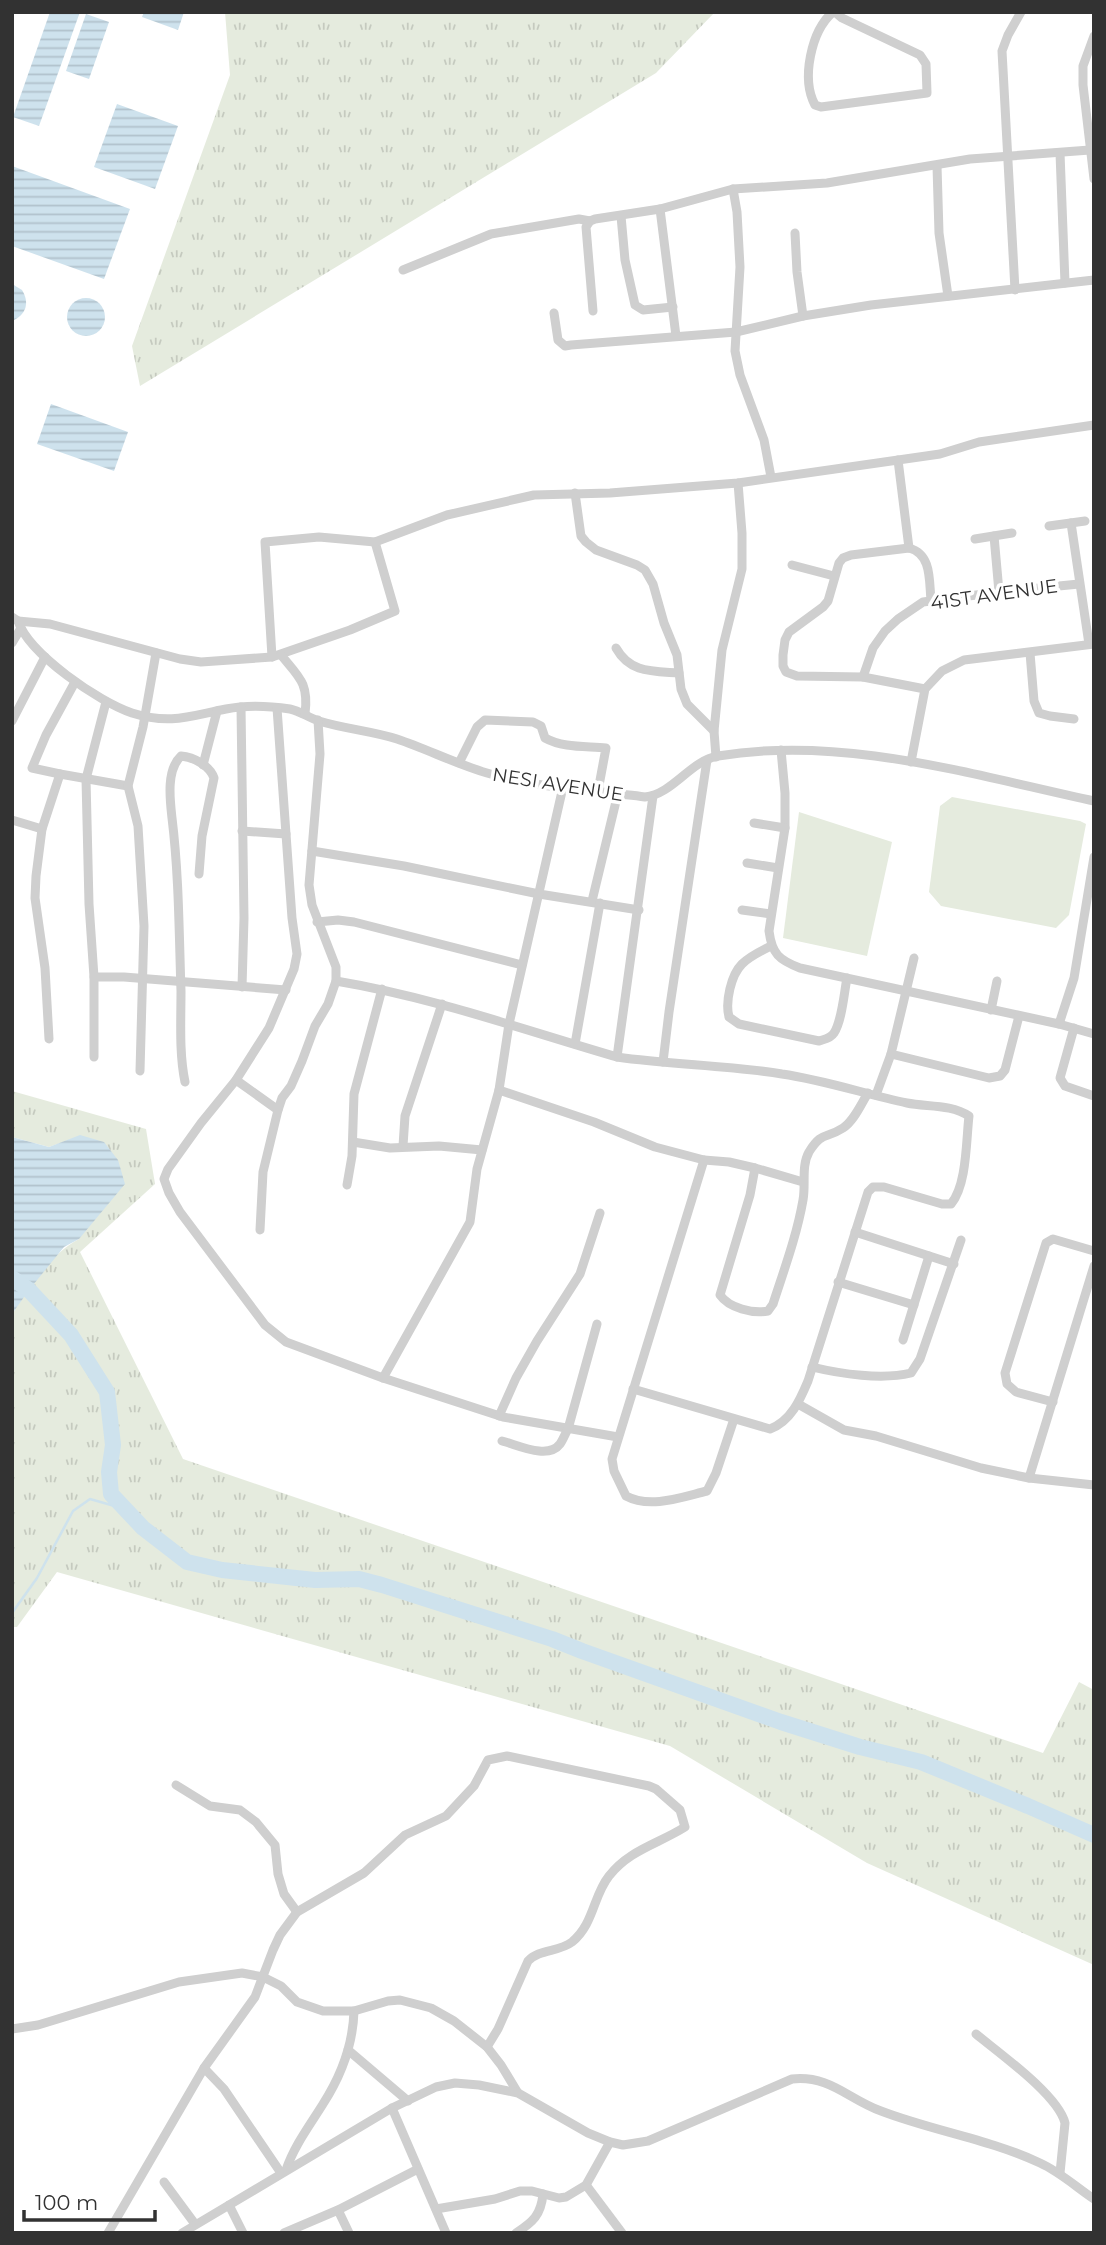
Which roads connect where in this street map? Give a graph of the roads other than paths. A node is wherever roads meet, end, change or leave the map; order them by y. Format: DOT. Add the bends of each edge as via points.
graph roads {
  1 [pos="834,12"];
  2 [pos="1016,14"];
  3 [pos="1094,36"];
  4 [pos="1090,150"];
  5 [pos="1060,153"];
  6 [pos="1008,156"];
  7 [pos="937,166"];
  8 [pos="1094,178"];
  9 [pos="733,189"];
  10 [pos="660,209"];
  11 [pos="621,216"];
  12 [pos="590,221"];
  13 [pos="795,233"];
  14 [pos="403,270"];
  15 [pos="1094,279"];
  16 [pos="1065,283"];
  17 [pos="1014,290"];
  18 [pos="948,296"];
  19 [pos="673,307"];
  20 [pos="593,311"];
  21 [pos="554,313"];
  22 [pos="803,316"];
  23 [pos="736,332"];
  24 [pos="676,336"];
  25 [pos="1094,425"];
  26 [pos="898,460"];
  27 [pos="771,477"];
  28 [pos="737,482"];
  29 [pos="575,493"];
  30 [pos="1085,521"];
  31 [pos="1071,523"];
  32 [pos="1049,526"];
  33 [pos="1012,533"];
  34 [pos="994,536"];
  35 [pos="975,539"];
  36 [pos="375,542"];
  37 [pos="909,548"];
  38 [pos="792,565"];
  39 [pos="834,576"];
  40 [pos="1079,584"];
  41 [pos="999,592"];
  42 [pos="931,600"];
  43 [pos="17,622"];
  44 [pos="12,643"];
  45 [pos="1091,644"];
  46 [pos="616,648"];
  47 [pos="156,653"];
  48 [pos="1030,653"];
  49 [pos="276,656"];
  50 [pos="46,657"];
  51 [pos="679,673"];
  52 [pos="863,677"];
  53 [pos="75,682"];
  54 [pos="925,689"];
  55 [pos="106,702"];
  56 [pos="241,707"];
  57 [pos="277,708"];
  58 [pos="217,711"];
  59 [pos="305,714"];
  60 [pos="144,715"];
  61 [pos="1074,719"];
  62 [pos="318,720"];
  63 [pos="12,721"];
  64 [pos="714,731"];
  65 [pos="781,750"];
  66 [pos="711,758"];
  67 [pos="459,762"];
  68 [pos="911,762"];
  69 [pos="203,765"];
  70 [pos="60,774"];
  71 [pos="86,779"];
  72 [pos="128,786"];
  73 [pos="563,787"];
  74 [pos="598,791"];
  75 [pos="618,793"];
  76 [pos="653,796"];
  77 [pos="1094,801"];
  78 [pos="12,820"];
  79 [pos="754,823"];
  80 [pos="785,828"];
  81 [pos="42,829"];
  82 [pos="242,831"];
  83 [pos="286,834"];
  84 [pos="312,851"];
  85 [pos="1094,858"];
  86 [pos="747,863"];
  87 [pos="778,868"];
  88 [pos="199,874"];
  89 [pos="539,894"];
  90 [pos="596,902"];
  91 [pos="639,909"];
  92 [pos="742,910"];
  93 [pos="771,914"];
  94 [pos="317,922"];
  95 [pos="771,946"];
  96 [pos="914,958"];
  97 [pos="522,965"];
  98 [pos="94,977"];
  99 [pos="847,978"];
  100 [pos="142,979"];
  101 [pos="336,981"];
  102 [pos="997,981"];
  103 [pos="180,983"];
  104 [pos="243,986"];
  105 [pos="382,989"];
  106 [pos="286,990"];
  107 [pos="906,991"];
  108 [pos="442,1004"];
  109 [pos="991,1010"];
  110 [pos="1019,1016"];
  111 [pos="509,1024"];
  112 [pos="1059,1024"];
  113 [pos="1074,1028"];
  114 [pos="1094,1034"];
  115 [pos="49,1039"];
  116 [pos="575,1044"];
  117 [pos="891,1054"];
  118 [pos="94,1057"];
  119 [pos="617,1057"];
  120 [pos="663,1062"];
  121 [pos="140,1071"];
  122 [pos="236,1080"];
  123 [pos="185,1082"];
  124 [pos="499,1090"];
  125 [pos="872,1094"];
  126 [pos="1094,1096"];
  127 [pos="278,1110"];
  128 [pos="353,1142"];
  129 [pos="403,1146"];
  130 [pos="482,1150"];
  131 [pos="704,1160"];
  132 [pos="755,1168"];
  133 [pos="803,1182"];
  134 [pos="347,1185"];
  135 [pos="600,1213"];
  136 [pos="260,1230"];
  137 [pos="855,1232"];
  138 [pos="961,1240"];
  139 [pos="1094,1251"];
  140 [pos="929,1256"];
  141 [pos="954,1264"];
  142 [pos="1094,1266"];
  143 [pos="838,1282"];
  144 [pos="914,1305"];
  145 [pos="597,1324"];
  146 [pos="903,1340"];
  147 [pos="812,1367"];
  148 [pos="383,1378"];
  149 [pos="633,1389"];
  150 [pos="1053,1402"];
  151 [pos="798,1404"];
  152 [pos="499,1416"];
  153 [pos="734,1419"];
  154 [pos="568,1429"];
  155 [pos="618,1437"];
  156 [pos="502,1441"];
  157 [pos="1029,1478"];
  158 [pos="1094,1485"];
  159 [pos="176,1785"];
  160 [pos="297,1912"];
  161 [pos="263,1977"];
  162 [pos="354,2011"];
  163 [pos="12,2029"];
  164 [pos="976,2034"];
  165 [pos="487,2048"];
  166 [pos="348,2050"];
  167 [pos="204,2068"];
  168 [pos="518,2093"];
  169 [pos="408,2101"];
  170 [pos="392,2108"];
  171 [pos="610,2143"];
  172 [pos="418,2169"];
  173 [pos="283,2172"];
  174 [pos="1060,2174"];
  175 [pos="164,2182"];
  176 [pos="586,2185"];
  177 [pos="543,2194"];
  178 [pos="1094,2199"];
  179 [pos="229,2205"];
  180 [pos="436,2209"];
  181 [pos="338,2210"];
  182 [pos="195,2224"];
  183 [pos="296,2230"];
  184 [pos="108,2233"];
  185 [pos="183,2233"];
  186 [pos="243,2233"];
  187 [pos="284,2233"];
  188 [pos="349,2233"];
  189 [pos="446,2233"];
  190 [pos="516,2233"];
  191 [pos="622,2233"];
  1 -- 1 [label="street" via="819,29 812,51 810,90 815,105 927,93 926,64 920,55"];
  2 -- 6 [label="street" via="1002,51"];
  3 -- 4 [label="street" via="1083,66"];
  4 -- 5 [label="street"];
  4 -- 8 [label="street"];
  5 -- 6 [label="street"];
  5 -- 16 [label="street"];
  6 -- 7 [label="street"];
  6 -- 17 [label="street"];
  7 -- 9 [label="street" via="827,183"];
  7 -- 18 [label="street" via="939,233"];
  9 -- 10 [label="street"];
  9 -- 23 [label="street" via="740,267"];
  10 -- 11 [label="street"];
  10 -- 19 [label="street"];
  11 -- 12 [label="street"];
  11 -- 19 [label="street" via="635,305 643,310"];
  12 -- 14 [label="street" via="570,220 491,234"];
  12 -- 20 [label="street" via="586,232"];
  13 -- 22 [label="street"];
  15 -- 16 [label="street"];
  16 -- 17 [label="street"];
  17 -- 18 [label="street"];
  18 -- 22 [label="street"];
  19 -- 24 [label="street"];
  21 -- 24 [label="street" via="558,340 565,346"];
  22 -- 23 [label="street"];
  23 -- 24 [label="street"];
  23 -- 27 [label="street" via="740,375 764,440"];
  25 -- 26 [label="street"];
  26 -- 27 [label="street"];
  26 -- 37 [label="street"];
  27 -- 28 [label="street"];
  28 -- 29 [label="street"];
  28 -- 64 [label="street" via="743,569 722,650"];
  29 -- 36 [label="street" via="534,495 447,515"];
  29 -- 51 [label="street" via="581,536 586,542 645,570 677,655"];
  30 -- 31 [label="street"];
  31 -- 32 [label="street"];
  31 -- 40 [label="street"];
  33 -- 34 [label="street"];
  34 -- 35 [label="street"];
  34 -- 41 [label="street"];
  36 -- 49 [label="street" via="395,611"];
  36 -- 49 [label="street" via="319,537 265,542"];
  37 -- 39 [label="street" via="851,555 843,558"];
  37 -- 42 [label="street" via="924,555"];
  38 -- 39 [label="street"];
  39 -- 52 [label="street" via="828,601 789,632 783,666 797,676"];
  40 -- 41 [label="street, 41ST AVENUE"];
  40 -- 45 [label="street"];
  41 -- 42 [label="street, 41ST AVENUE"];
  42 -- 52 [label="street, 41ST AVENUE" via="886,631 873,648"];
  43 -- 44 [label="street"];
  43 -- 47 [label="street" via="50,624"];
  43 -- 50 [label="street, NESI AVENUE"];
  45 -- 48 [label="street"];
  46 -- 51 [label="street" via="624,661 634,666"];
  47 -- 49 [label="street" via="201,662"];
  47 -- 60 [label="street"];
  48 -- 54 [label="street" via="964,660 942,671"];
  48 -- 61 [label="street" via="1039,713"];
  49 -- 59 [label="street" via="302,680 307,696"];
  50 -- 53 [label="street, NESI AVENUE"];
  50 -- 63 [label="street"];
  51 -- 64 [label="street" via="687,704"];
  52 -- 54 [label="street"];
  53 -- 55 [label="street, NESI AVENUE"];
  53 -- 70 [label="street" via="33,768"];
  54 -- 68 [label="street"];
  55 -- 60 [label="street, NESI AVENUE"];
  55 -- 71 [label="street"];
  56 -- 57 [label="street, NESI AVENUE"];
  56 -- 58 [label="street, NESI AVENUE"];
  56 -- 82 [label="street"];
  57 -- 59 [label="street, NESI AVENUE"];
  57 -- 83 [label="street"];
  58 -- 60 [label="street, NESI AVENUE" via="181,719"];
  58 -- 69 [label="street"];
  59 -- 62 [label="street, NESI AVENUE"];
  60 -- 72 [label="street"];
  62 -- 67 [label="street, NESI AVENUE" via="396,739"];
  62 -- 84 [label="street" via="320,754"];
  64 -- 66 [label="street"];
  65 -- 66 [label="street"];
  65 -- 68 [label="street" via="840,751"];
  65 -- 80 [label="street"];
  66 -- 76 [label="street"];
  66 -- 120 [label="street"];
  67 -- 73 [label="street, NESI AVENUE" via="490,774"];
  67 -- 74 [label="street" via="485,720 533,722 550,741 606,748"];
  68 -- 77 [label="street"];
  69 -- 88 [label="street" via="214,778"];
  69 -- 103 [label="street" via="181,756 173,768 170,797"];
  70 -- 71 [label="street"];
  70 -- 81 [label="street"];
  71 -- 72 [label="street"];
  71 -- 98 [label="street"];
  72 -- 100 [label="street" via="138,826"];
  73 -- 74 [label="street, NESI AVENUE"];
  73 -- 89 [label="street"];
  74 -- 75 [label="street, NESI AVENUE"];
  75 -- 76 [label="street, NESI AVENUE"];
  75 -- 90 [label="street"];
  76 -- 91 [label="street"];
  78 -- 81 [label="street"];
  79 -- 80 [label="street"];
  80 -- 87 [label="street"];
  81 -- 115 [label="street" via="35,898"];
  82 -- 83 [label="street"];
  82 -- 104 [label="street"];
  83 -- 106 [label="street" via="297,954"];
  84 -- 89 [label="street"];
  84 -- 94 [label="street" via="309,885"];
  85 -- 112 [label="street" via="1074,978"];
  86 -- 87 [label="street"];
  87 -- 93 [label="street"];
  89 -- 90 [label="street"];
  89 -- 97 [label="street"];
  90 -- 91 [label="street"];
  90 -- 116 [label="street"];
  91 -- 119 [label="street"];
  92 -- 93 [label="street"];
  93 -- 95 [label="street"];
  94 -- 97 [label="street" via="354,922"];
  94 -- 101 [label="street" via="336,967"];
  95 -- 99 [label="street" via="788,963"];
  95 -- 99 [label="street" via="736,971 728,1012 739,1024 828,1039 838,1021"];
  96 -- 107 [label="street"];
  97 -- 111 [label="street"];
  98 -- 100 [label="street"];
  98 -- 118 [label="street"];
  99 -- 107 [label="street"];
  100 -- 103 [label="street"];
  100 -- 121 [label="street"];
  101 -- 105 [label="street"];
  101 -- 127 [label="street"];
  102 -- 109 [label="street"];
  103 -- 104 [label="street"];
  103 -- 123 [label="street"];
  104 -- 106 [label="street"];
  105 -- 108 [label="street"];
  105 -- 128 [label="street" via="354,1094"];
  106 -- 122 [label="street" via="269,1028"];
  107 -- 109 [label="street"];
  107 -- 117 [label="street"];
  108 -- 111 [label="street"];
  108 -- 129 [label="street" via="405,1116"];
  109 -- 110 [label="street"];
  110 -- 112 [label="street"];
  110 -- 117 [label="street" via="1000,1076 989,1078"];
  111 -- 116 [label="street"];
  111 -- 124 [label="street"];
  112 -- 113 [label="street"];
  113 -- 114 [label="street"];
  113 -- 126 [label="street" via="1060,1078 1065,1086"];
  116 -- 119 [label="street"];
  117 -- 125 [label="street"];
  119 -- 120 [label="street"];
  120 -- 125 [label="street" via="771,1072"];
  122 -- 127 [label="street"];
  122 -- 148 [label="street" via="168,1168 164,1179 169,1193 277,1336"];
  124 -- 130 [label="street"];
  124 -- 131 [label="street" via="655,1147"];
  125 -- 133 [label="street" via="842,1129 818,1140 807,1156"];
  125 -- 137 [label="street" via="959,1110 969,1116 962,1177 951,1204 873,1187"];
  127 -- 136 [label="street" via="263,1172"];
  128 -- 129 [label="street"];
  128 -- 134 [label="street"];
  129 -- 130 [label="street"];
  130 -- 148 [label="street" via="470,1222"];
  131 -- 132 [label="street"];
  131 -- 149 [label="street"];
  132 -- 133 [label="street"];
  132 -- 133 [label="street" via="720,1295 725,1302 758,1313 773,1304 804,1198"];
  135 -- 152 [label="street" via="580,1273 516,1378"];
  137 -- 140 [label="street"];
  137 -- 143 [label="street"];
  138 -- 141 [label="street"];
  139 -- 150 [label="street" via="1053,1239 1046,1243 1005,1373 1007,1384 1016,1392"];
  140 -- 141 [label="street"];
  140 -- 144 [label="street"];
  141 -- 147 [label="street" via="911,1373 836,1373"];
  142 -- 150 [label="street"];
  143 -- 144 [label="street"];
  143 -- 147 [label="street"];
  144 -- 146 [label="street"];
  145 -- 154 [label="street"];
  147 -- 151 [label="street"];
  148 -- 152 [label="street"];
  149 -- 153 [label="street"];
  149 -- 155 [label="street"];
  150 -- 157 [label="street"];
  151 -- 153 [label="street" via="780,1425 770,1429"];
  151 -- 157 [label="street" via="844,1430"];
  152 -- 154 [label="street"];
  153 -- 155 [label="street" via="707,1491 677,1499 643,1502 626,1496 612,1459"];
  154 -- 155 [label="street"];
  154 -- 156 [label="street" via="553,1451"];
  157 -- 158 [label="street"];
  159 -- 160 [label="street" via="210,1806 240,1810 256,1822 275,1845 284,1894"];
  160 -- 161 [label="street" via="276,1942"];
  160 -- 165 [label="street" via="364,1873 405,1835 446,1816 474,1786 488,1760 507,1756 656,1789 680,1810 685,1827 625,1858 607,1878 592,1914 571,1943 532,1956"];
  161 -- 162 [label="street" via="315,2009"];
  161 -- 163 [label="street" via="242,1973 179,1982"];
  161 -- 167 [label="street" via="249,2006"];
  162 -- 165 [label="street" via="400,2000 431,2008"];
  162 -- 166 [label="street"];
  164 -- 174 [label="street" via="1022,2072 1063,2115"];
  165 -- 168 [label="street"];
  166 -- 169 [label="street"];
  166 -- 173 [label="street" via="326,2100"];
  167 -- 173 [label="street"];
  167 -- 184 [label="street"];
  168 -- 169 [label="street" via="455,2083"];
  168 -- 171 [label="street"];
  169 -- 170 [label="street"];
  170 -- 172 [label="street"];
  170 -- 173 [label="street"];
  171 -- 174 [label="street" via="648,2141 792,2079 812,2078 880,2111 1005,2149"];
  171 -- 176 [label="street"];
  172 -- 180 [label="street"];
  172 -- 181 [label="street"];
  173 -- 179 [label="street"];
  174 -- 178 [label="street"];
  175 -- 182 [label="street"];
  176 -- 177 [label="street" via="566,2197"];
  176 -- 191 [label="street"];
  177 -- 180 [label="street" via="520,2191"];
  177 -- 190 [label="street" via="537,2217"];
  179 -- 182 [label="street"];
  179 -- 186 [label="street"];
  180 -- 189 [label="street"];
  181 -- 183 [label="street"];
  181 -- 188 [label="street"];
  182 -- 185 [label="street"];
  183 -- 187 [label="street"];
}
